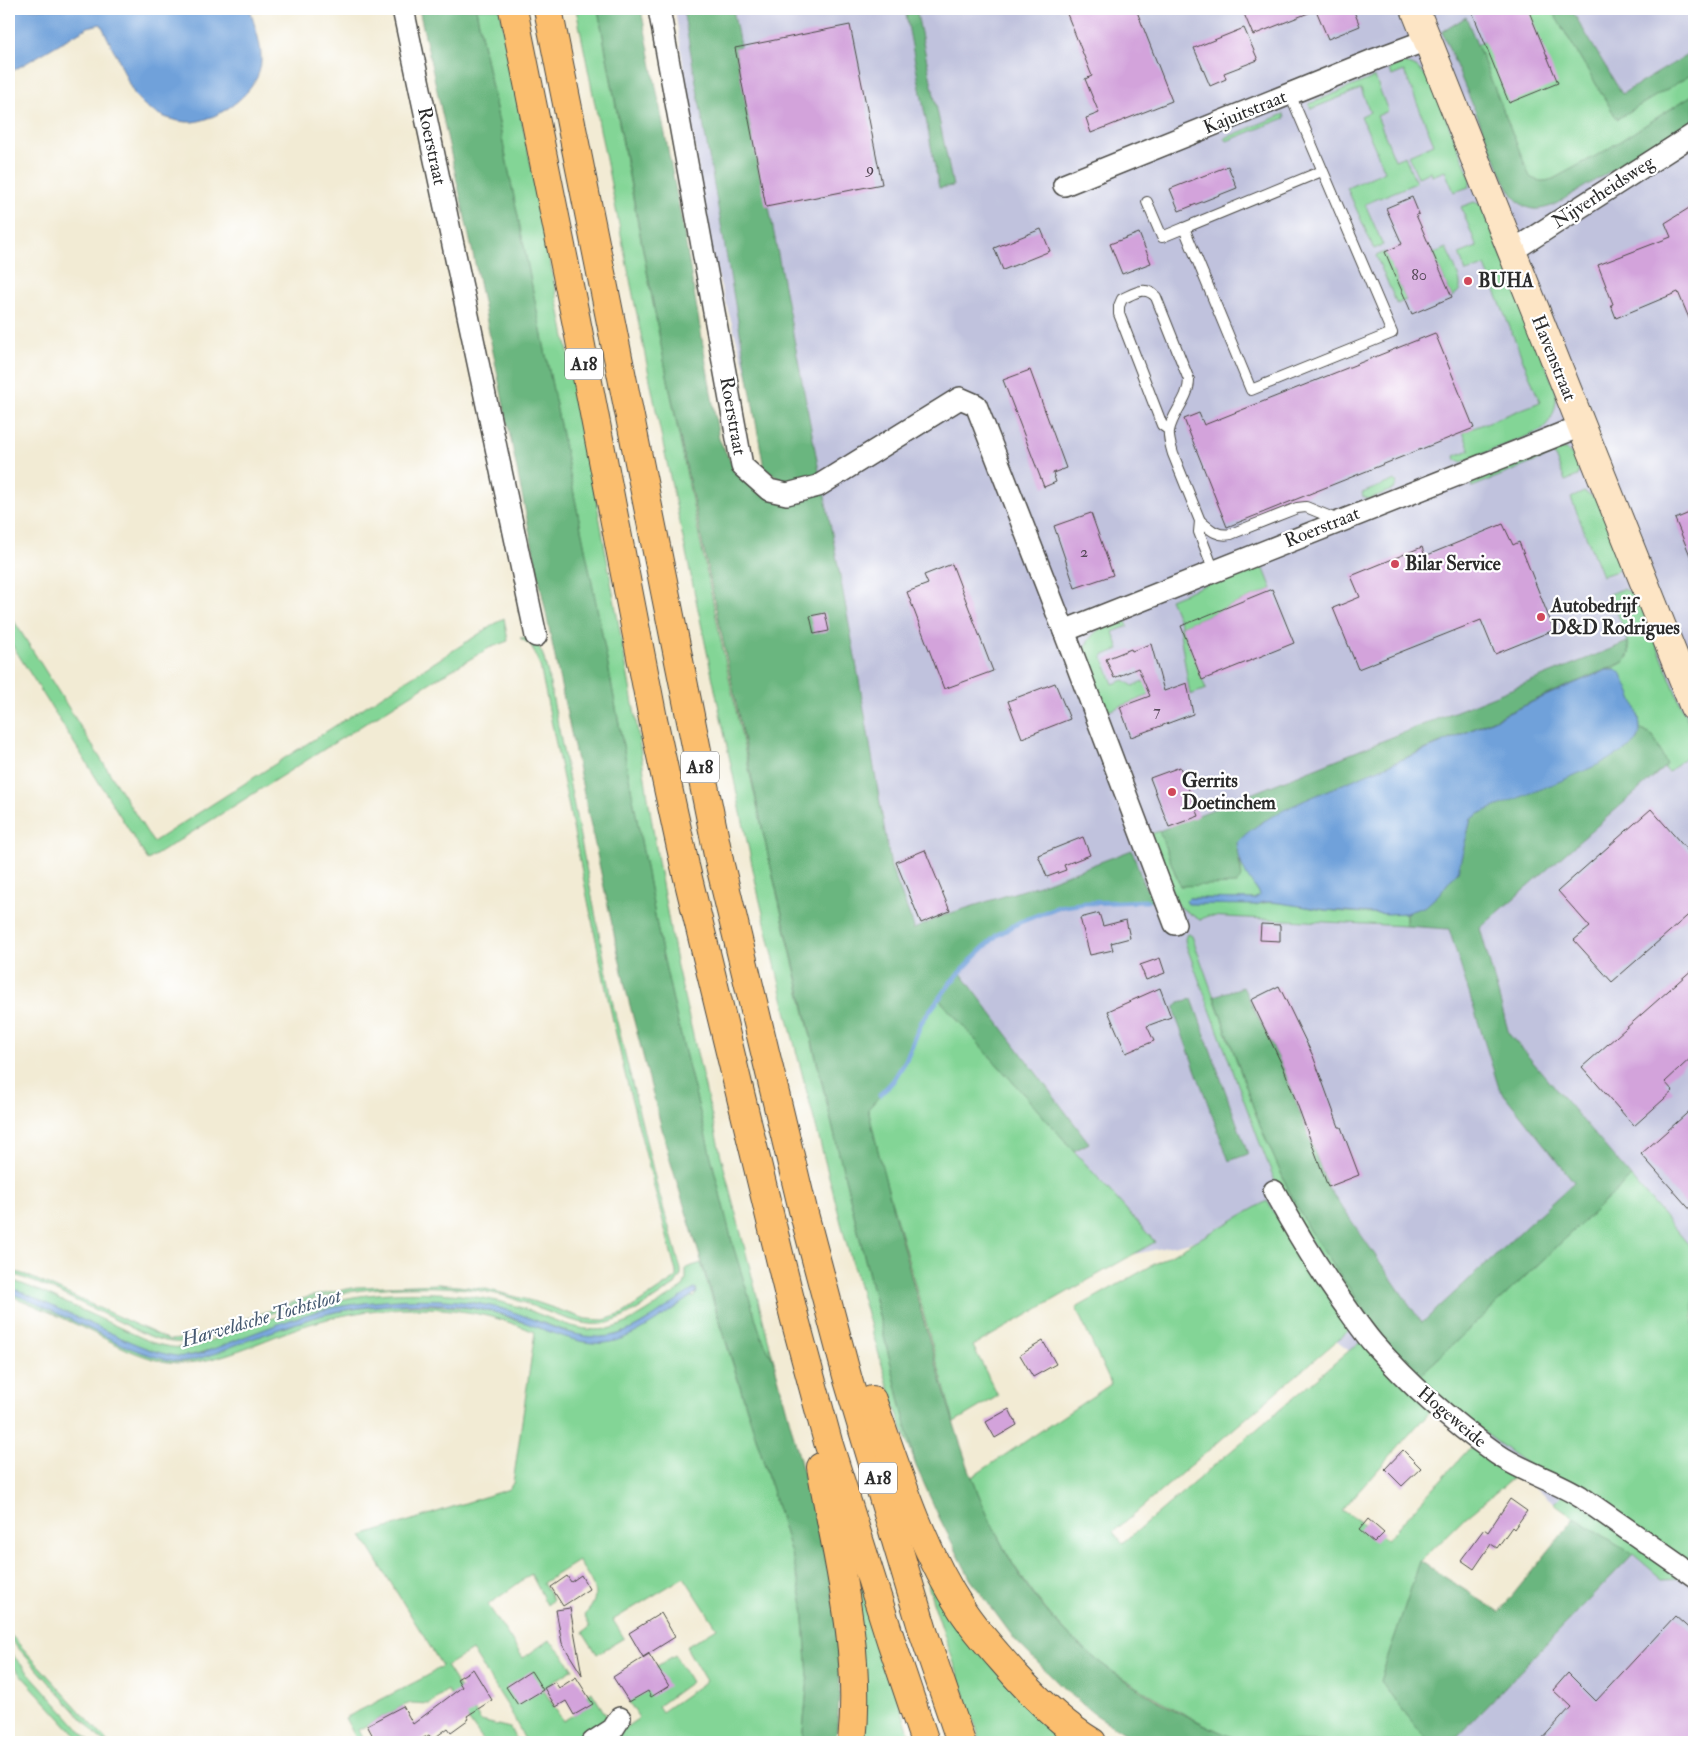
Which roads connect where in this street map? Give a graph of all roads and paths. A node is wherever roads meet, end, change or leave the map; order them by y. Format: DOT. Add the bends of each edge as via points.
graph roads {
  1 [pos="403,9"];
  2 [pos="514,9"];
  3 [pos="548,9"];
  4 [pos="659,9"];
  5 [pos="1415,9"];
  6 [pos="1427,40"];
  7 [pos="1290,94"];
  8 [pos="1694,134"];
  9 [pos="1322,171"];
  10 [pos="1064,185"];
  11 [pos="1147,202"];
  12 [pos="1184,228"];
  13 [pos="1512,250"];
  14 [pos="1581,426"];
  15 [pos="1169,430"];
  16 [pos="1200,521"];
  17 [pos="1339,521"];
  18 [pos="1214,571"];
  19 [pos="1064,630"];
  20 [pos="536,636"];
  21 [pos="1694,707"];
  22 [pos="1175,924"];
  23 [pos="1274,1191"];
  24 [pos="803,1210"];
  25 [pos="794,1316"];
  26 [pos="1694,1576"];
  27 [pos="620,1718"];
  28 [pos="593,1742"];
  29 [pos="852,1742"];
  30 [pos="925,1742"];
  31 [pos="961,1742"];
  32 [pos="1092,1742"];
  1 -- 20 [label="street, Roerstraat"];
  2 -- 25 [label="highway, A18" via="684,866"];
  3 -- 24 [label="highway, A18" via="720,865"];
  4 -- 19 [label="street, Roerstraat" via="742,466 769,490 787,494 818,486 960,398 976,405"];
  5 -- 6 [label="street, Havenstraat"];
  6 -- 7 [label="street, Kajuitstraat"];
  6 -- 13 [label="street, Havenstraat"];
  7 -- 9 [label="lane"];
  7 -- 10 [label="street, Kajuitstraat"];
  8 -- 13 [label="street, Nijverheidsweg"];
  9 -- 12 [label="lane"];
  9 -- 12 [label="lane" via="1392,333 1251,390"];
  11 -- 12 [label="lane" via="1162,237"];
  13 -- 14 [label="street, Havenstraat"];
  14 -- 17 [label="street, Roerstraat"];
  14 -- 21 [label="street, Havenstraat"];
  15 -- 15 [label="lane" via="1189,388 1189,380 1156,296 1143,290 1122,299 1119,314 1162,425"];
  15 -- 16 [label="lane" via="1173,454"];
  16 -- 17 [label="lane" via="1216,534 1224,536 1297,508 1306,507"];
  16 -- 18 [label="lane" via="1199,532"];
  17 -- 18 [label="street, Roerstraat"];
  18 -- 19 [label="street, Roerstraat"];
  19 -- 22 [label="street, Roerstraat"];
  23 -- 26 [label="street, Hogeweide" via="1312,1258 1352,1315 1372,1342 1417,1388 1498,1454 1565,1487"];
  24 -- 31 [label="highway, A18" via="854,1399 923,1631"];
  24 -- 32 [label="highway, A18" via="914,1516 937,1564 962,1610 996,1653 1052,1713"];
  25 -- 29 [label="highway, A18" via="853,1645"];
  25 -- 30 [label="highway, A18" via="828,1442"];
  27 -- 28 [label="street" via="613,1729"];
}
